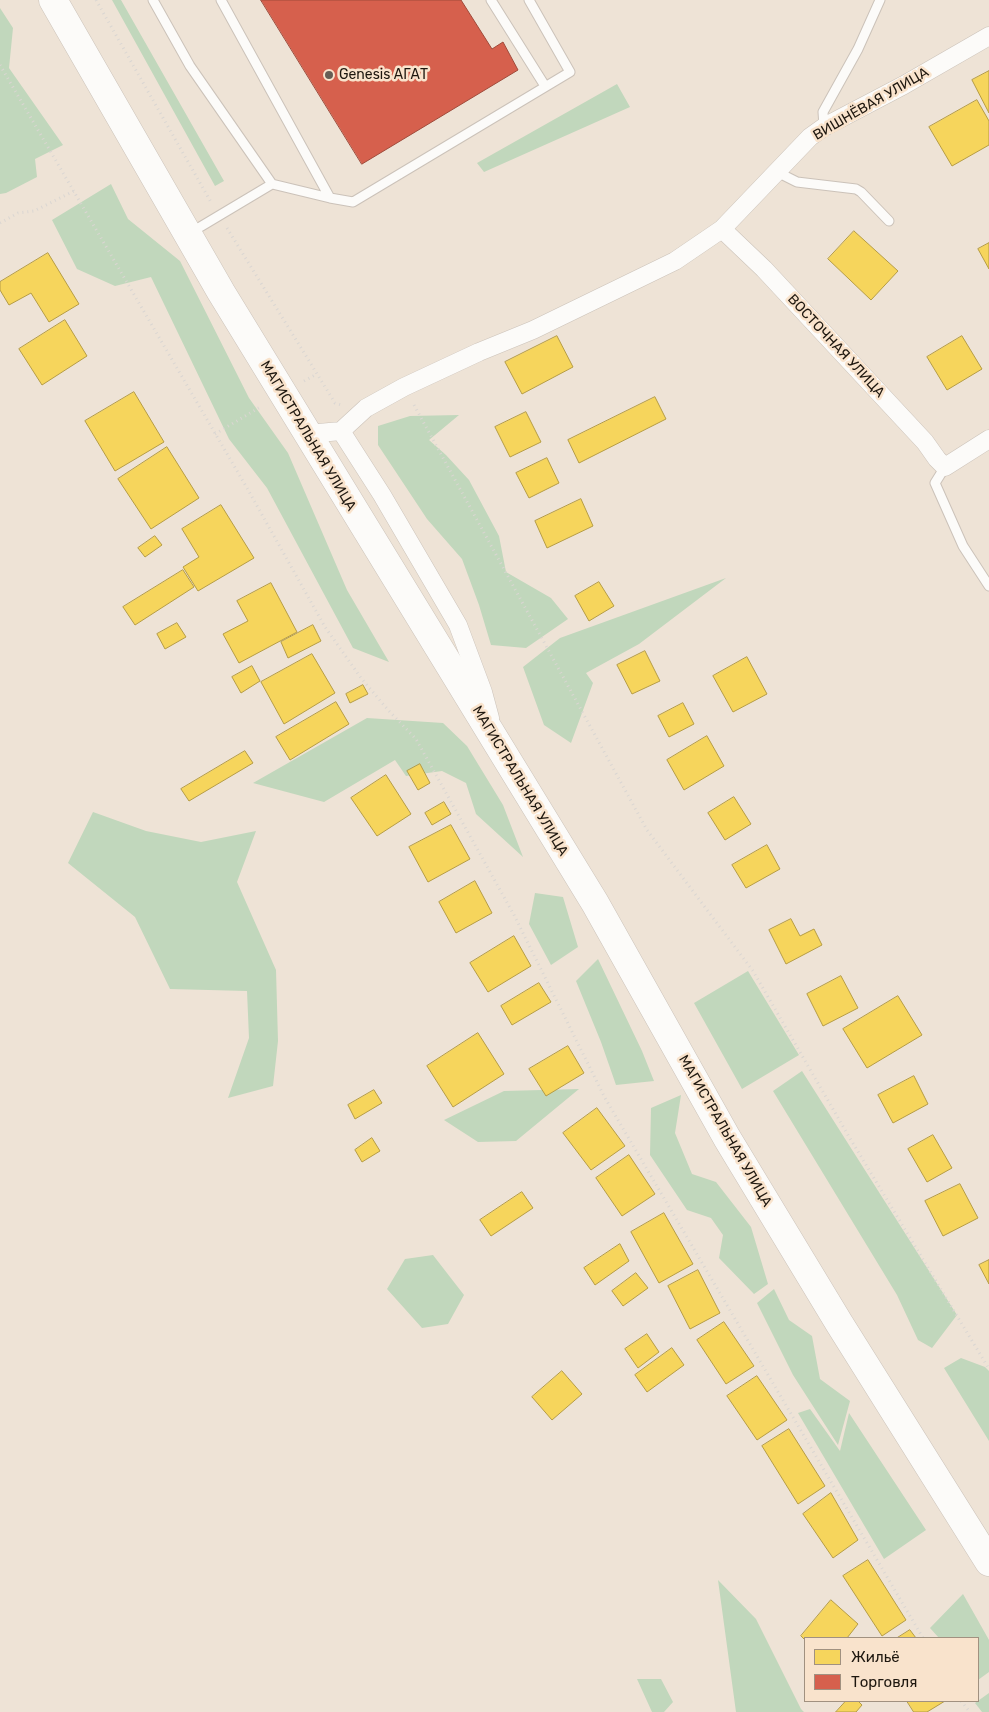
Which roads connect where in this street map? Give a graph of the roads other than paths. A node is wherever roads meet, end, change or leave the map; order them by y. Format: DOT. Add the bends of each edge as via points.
graph roads {
  1 [pos="52,0"];
  2 [pos="153,0"];
  3 [pos="221,0"];
  4 [pos="491,0"];
  5 [pos="529,0"];
  6 [pos="880,0"];
  7 [pos="989,36"];
  8 [pos="545,86"];
  9 [pos="824,127"];
  10 [pos="777,172"];
  11 [pos="272,184"];
  12 [pos="330,198"];
  13 [pos="888,221"];
  14 [pos="722,229"];
  15 [pos="188,235"];
  16 [pos="341,431"];
  17 [pos="307,434"];
  18 [pos="989,439"];
  19 [pos="945,467"];
  20 [pos="989,586"];
  21 [pos="496,742"];
  22 [pos="989,1562"];
  1 -- 15 [label="main road, МАГИСТРАЛЬНАЯ УЛИЦА"];
  2 -- 11 [label="lane" via="190,66"];
  3 -- 12 [label="lane"];
  4 -- 8 [label="lane"];
  5 -- 8 [label="lane" via="570,72"];
  6 -- 9 [label="lane" via="858,49 823,112"];
  7 -- 9 [label="street, ВИШНЁВАЯ УЛИЦА"];
  8 -- 12 [label="lane" via="353,202"];
  9 -- 10 [label="street, ВИШНЁВАЯ УЛИЦА"];
  10 -- 13 [label="lane" via="797,182 856,189"];
  10 -- 14 [label="street, ВИШНЁВАЯ УЛИЦА"];
  11 -- 12 [label="lane"];
  11 -- 15 [label="lane"];
  14 -- 16 [label="street, ВИШНЁВАЯ УЛИЦА" via="675,261 533,330 404,387 366,408"];
  14 -- 19 [label="street, ВОСТОЧНАЯ УЛИЦА" via="764,269"];
  15 -- 17 [label="main road, МАГИСТРАЛЬНАЯ УЛИЦА"];
  16 -- 17 [label="street"];
  16 -- 21 [label="street" via="458,625 483,692"];
  17 -- 21 [label="main road, МАГИСТРАЛЬНАЯ УЛИЦА"];
  18 -- 19 [label="street"];
  19 -- 20 [label="lane" via="935,483 963,546"];
  21 -- 22 [label="main road, МАГИСТРАЛЬНАЯ УЛИЦА" via="595,902 727,1138"];
}
